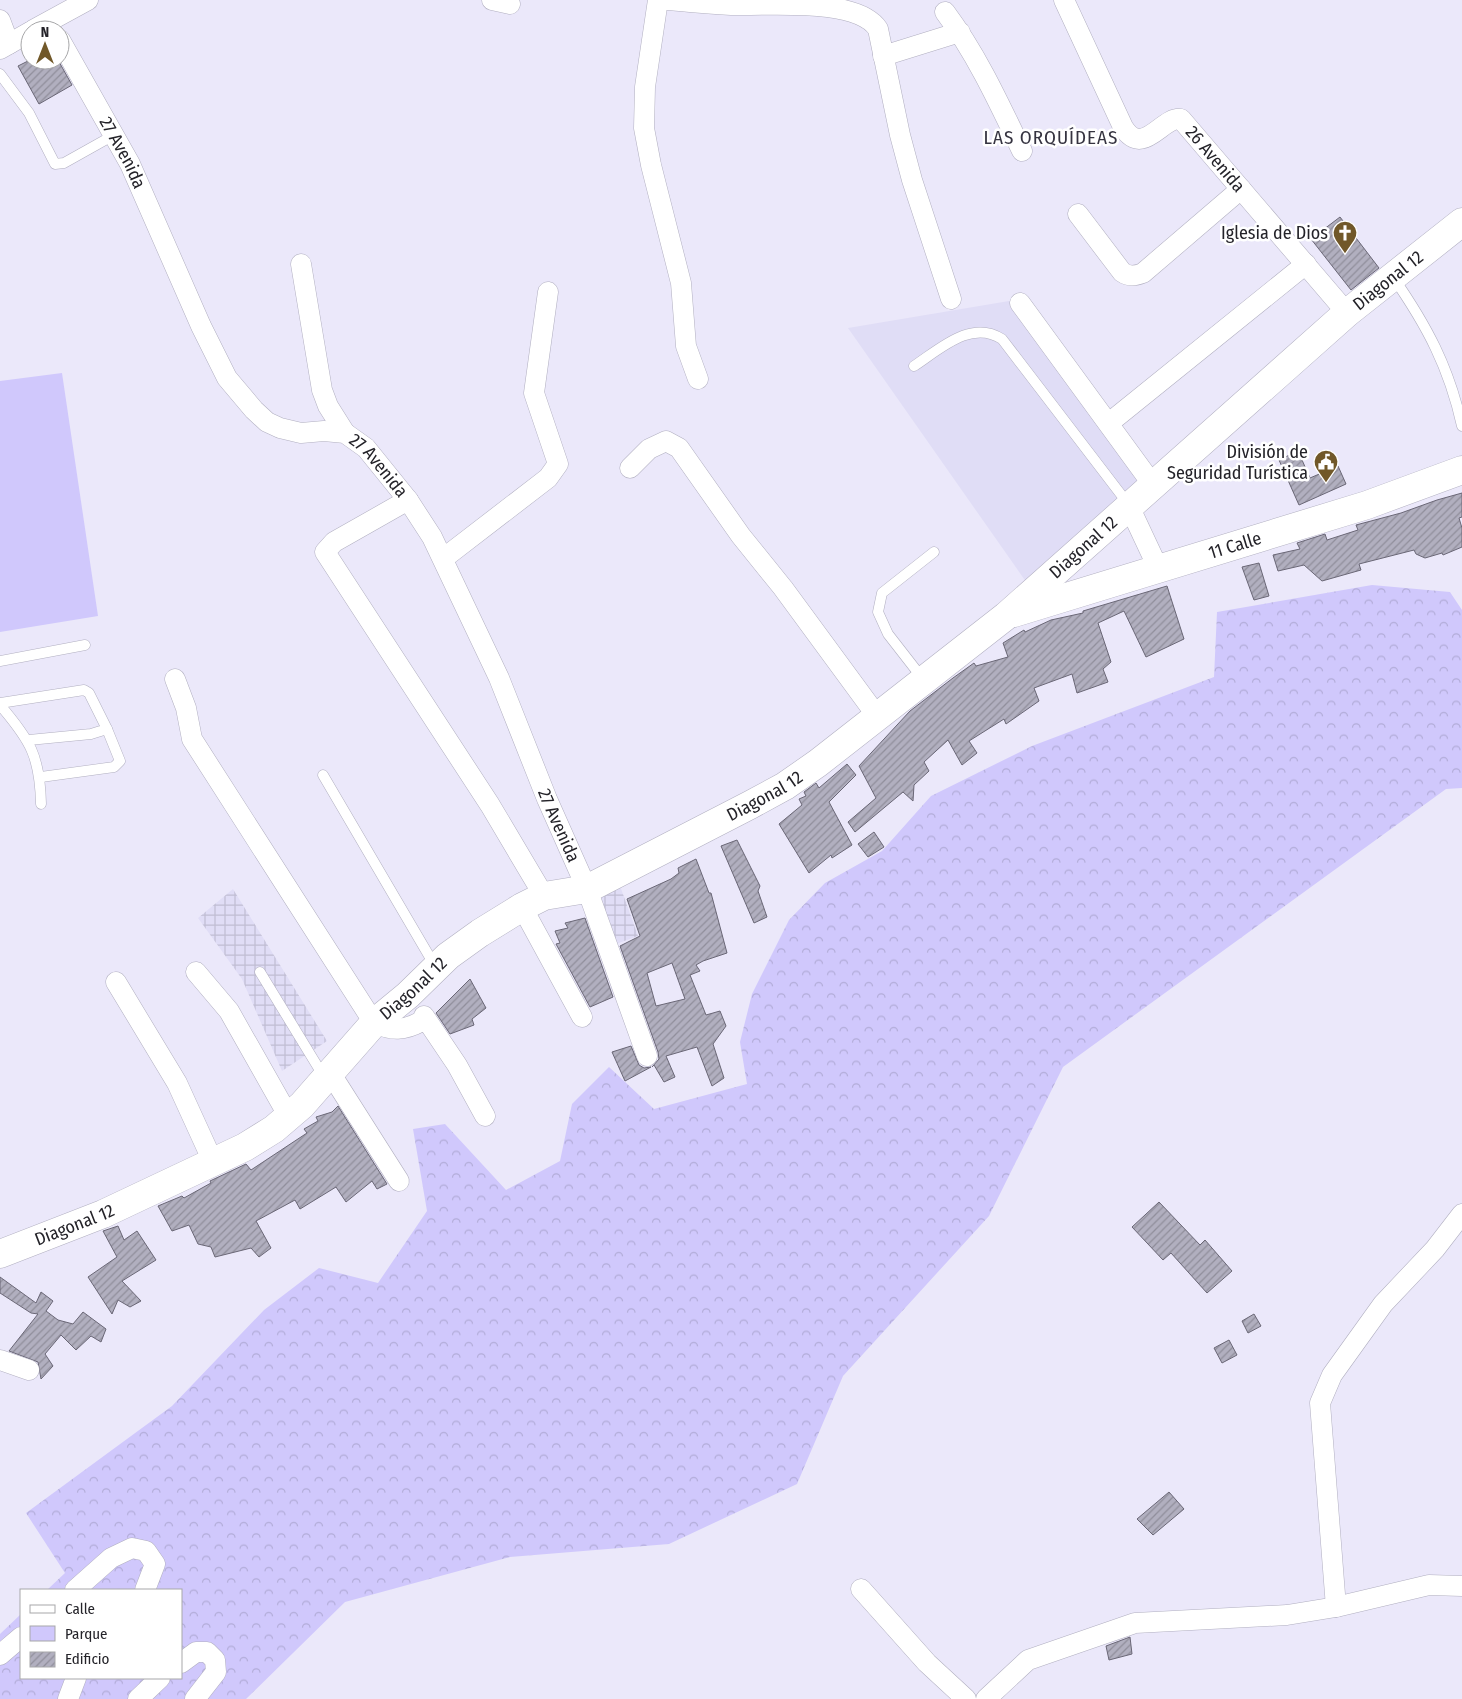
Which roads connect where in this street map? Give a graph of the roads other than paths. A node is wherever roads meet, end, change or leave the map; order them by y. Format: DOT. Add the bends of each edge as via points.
graph roads {
  1 [pos="88,0"];
  2 [pos="658,0"];
  3 [pos="667,0"];
  4 [pos="1064,0"];
  5 [pos="794,1"];
  6 [pos="945,12"];
  7 [pos="0,20"];
  8 [pos="57,20"];
  9 [pos="960,32"];
  10 [pos="20,38"];
  11 [pos="4,47"];
  12 [pos="883,56"];
  13 [pos="70,58"];
  14 [pos="0,74"];
  15 [pos="114,135"];
  16 [pos="1022,152"];
  17 [pos="1241,189"];
  18 [pos="1078,214"];
  19 [pos="1462,222"];
  20 [pos="301,264"];
  21 [pos="1306,264"];
  22 [pos="1392,276"];
  23 [pos="548,292"];
  24 [pos="951,299"];
  25 [pos="1020,303"];
  26 [pos="1347,313"];
  27 [pos="914,366"];
  28 [pos="698,379"];
  29 [pos="1109,423"];
  30 [pos="1462,426"];
  31 [pos="345,433"];
  32 [pos="630,468"];
  33 [pos="1462,470"];
  34 [pos="1153,485"];
  35 [pos="408,500"];
  36 [pos="1129,506"];
  37 [pos="934,552"];
  38 [pos="444,558"];
  39 [pos="1159,570"];
  40 [pos="1006,616"];
  41 [pos="85,645"];
  42 [pos="0,661"];
  43 [pos="175,679"];
  44 [pos="923,679"];
  45 [pos="0,704"];
  46 [pos="877,716"];
  47 [pos="107,728"];
  48 [pos="29,740"];
  49 [pos="323,775"];
  50 [pos="40,777"];
  51 [pos="41,804"];
  52 [pos="587,888"];
  53 [pos="533,901"];
  54 [pos="436,967"];
  55 [pos="196,972"];
  56 [pos="260,972"];
  57 [pos="116,982"];
  58 [pos="416,1005"];
  59 [pos="582,1017"];
  60 [pos="374,1024"];
  61 [pos="647,1056"];
  62 [pos="329,1077"];
  63 [pos="484,1116"];
  64 [pos="289,1117"];
  65 [pos="214,1164"];
  66 [pos="400,1182"];
  67 [pos="1462,1214"];
  68 [pos="0,1254"];
  69 [pos="0,1360"];
  70 [pos="29,1370"];
  71 [pos="1462,1586"];
  72 [pos="76,1589"];
  73 [pos="145,1589"];
  74 [pos="861,1589"];
  75 [pos="1336,1607"];
  76 [pos="20,1638"];
  77 [pos="0,1655"];
  78 [pos="182,1662"];
  79 [pos="76,1679"];
  80 [pos="159,1679"];
  81 [pos="68,1699"];
  82 [pos="138,1699"];
  83 [pos="195,1699"];
  84 [pos="966,1699"];
  85 [pos="986,1699"];
  1 -- 8 [label="street"];
  2 -- 28 [label="street" via="645,88 644,128 650,165 681,283 686,346"];
  3 -- 5 [label="street" via="748,6"];
  4 -- 17 [label="street, 26 Avenida" via="1129,135 1135,138 1149,136 1174,119 1181,120"];
  5 -- 12 [label="street" via="842,6 868,15 878,29"];
  6 -- 9 [label="street"];
  7 -- 11 [label="street"];
  9 -- 12 [label="street"];
  9 -- 16 [label="street" via="988,80"];
  10 -- 11 [label="street"];
  12 -- 24 [label="street" via="912,180"];
  13 -- 15 [label="street, 27 Avenida"];
  14 -- 15 [label="lane" via="30,113 55,164 64,163"];
  15 -- 31 [label="street, 27 Avenida" via="227,378 267,422 301,433"];
  17 -- 18 [label="street" via="1143,273 1135,276 1122,272"];
  17 -- 21 [label="street, 26 Avenida"];
  19 -- 22 [label="main road, Diagonal 12"];
  20 -- 31 [label="street" via="322,390"];
  21 -- 26 [label="street, 26 Avenida"];
  21 -- 29 [label="street"];
  22 -- 26 [label="main road, Diagonal 12"];
  22 -- 30 [label="lane" via="1441,357 1454,391"];
  23 -- 38 [label="street" via="534,393 558,464 548,478"];
  25 -- 29 [label="street"];
  26 -- 34 [label="main road, Diagonal 12"];
  27 -- 36 [label="lane" via="972,332 982,330 1002,339"];
  29 -- 34 [label="street"];
  31 -- 35 [label="street, 27 Avenida" via="366,448"];
  32 -- 46 [label="street" via="649,449 666,441 679,448"];
  33 -- 39 [label="main road, 11 Calle" via="1367,505"];
  34 -- 36 [label="main road, Diagonal 12"];
  35 -- 38 [label="street, 27 Avenida"];
  35 -- 53 [label="street" via="334,542 325,552 490,805"];
  36 -- 39 [label="street"];
  36 -- 40 [label="main road, Diagonal 12"];
  37 -- 44 [label="lane" via="882,593 878,612 888,634"];
  38 -- 52 [label="street, 27 Avenida" via="499,678"];
  39 -- 40 [label="main road, 11 Calle"];
  40 -- 44 [label="main road, Diagonal 12"];
  41 -- 42 [label="lane"];
  43 -- 60 [label="street" via="186,708 192,739"];
  44 -- 46 [label="main road, Diagonal 12"];
  45 -- 47 [label="lane" via="84,690 90,693"];
  45 -- 48 [label="lane"];
  46 -- 52 [label="main road, Diagonal 12" via="784,786"];
  47 -- 48 [label="lane" via="91,734"];
  47 -- 50 [label="lane" via="120,761 114,767"];
  48 -- 50 [label="lane"];
  49 -- 54 [label="lane"];
  50 -- 51 [label="lane"];
  52 -- 53 [label="main road, Diagonal 12"];
  52 -- 61 [label="street, 27 Avenida"];
  53 -- 54 [label="main road, Diagonal 12" via="480,933"];
  53 -- 59 [label="street"];
  54 -- 58 [label="main road, Diagonal 12"];
  55 -- 64 [label="street" via="229,1011"];
  56 -- 62 [label="lane"];
  57 -- 65 [label="street" via="176,1083"];
  58 -- 60 [label="main road, Diagonal 12"];
  58 -- 63 [label="street" via="457,1065"];
  60 -- 62 [label="main road, Diagonal 12"];
  62 -- 64 [label="main road, Diagonal 12"];
  62 -- 66 [label="street"];
  64 -- 65 [label="main road, Diagonal 12" via="245,1148"];
  65 -- 68 [label="main road, Diagonal 12" via="103,1214"];
  67 -- 75 [label="street" via="1435,1249 1383,1304 1332,1375 1320,1403"];
  69 -- 70 [label="street"];
  71 -- 75 [label="street" via="1429,1585"];
  72 -- 73 [label="street" via="111,1558 132,1548 146,1551 155,1564"];
  74 -- 84 [label="street" via="927,1663"];
  75 -- 85 [label="street" via="1288,1615 1135,1623 1028,1660"];
  76 -- 77 [label="street"];
  78 -- 83 [label="street" via="196,1652 207,1652 215,1660 216,1672"];
  79 -- 81 [label="street"];
  80 -- 82 [label="street"];
}
